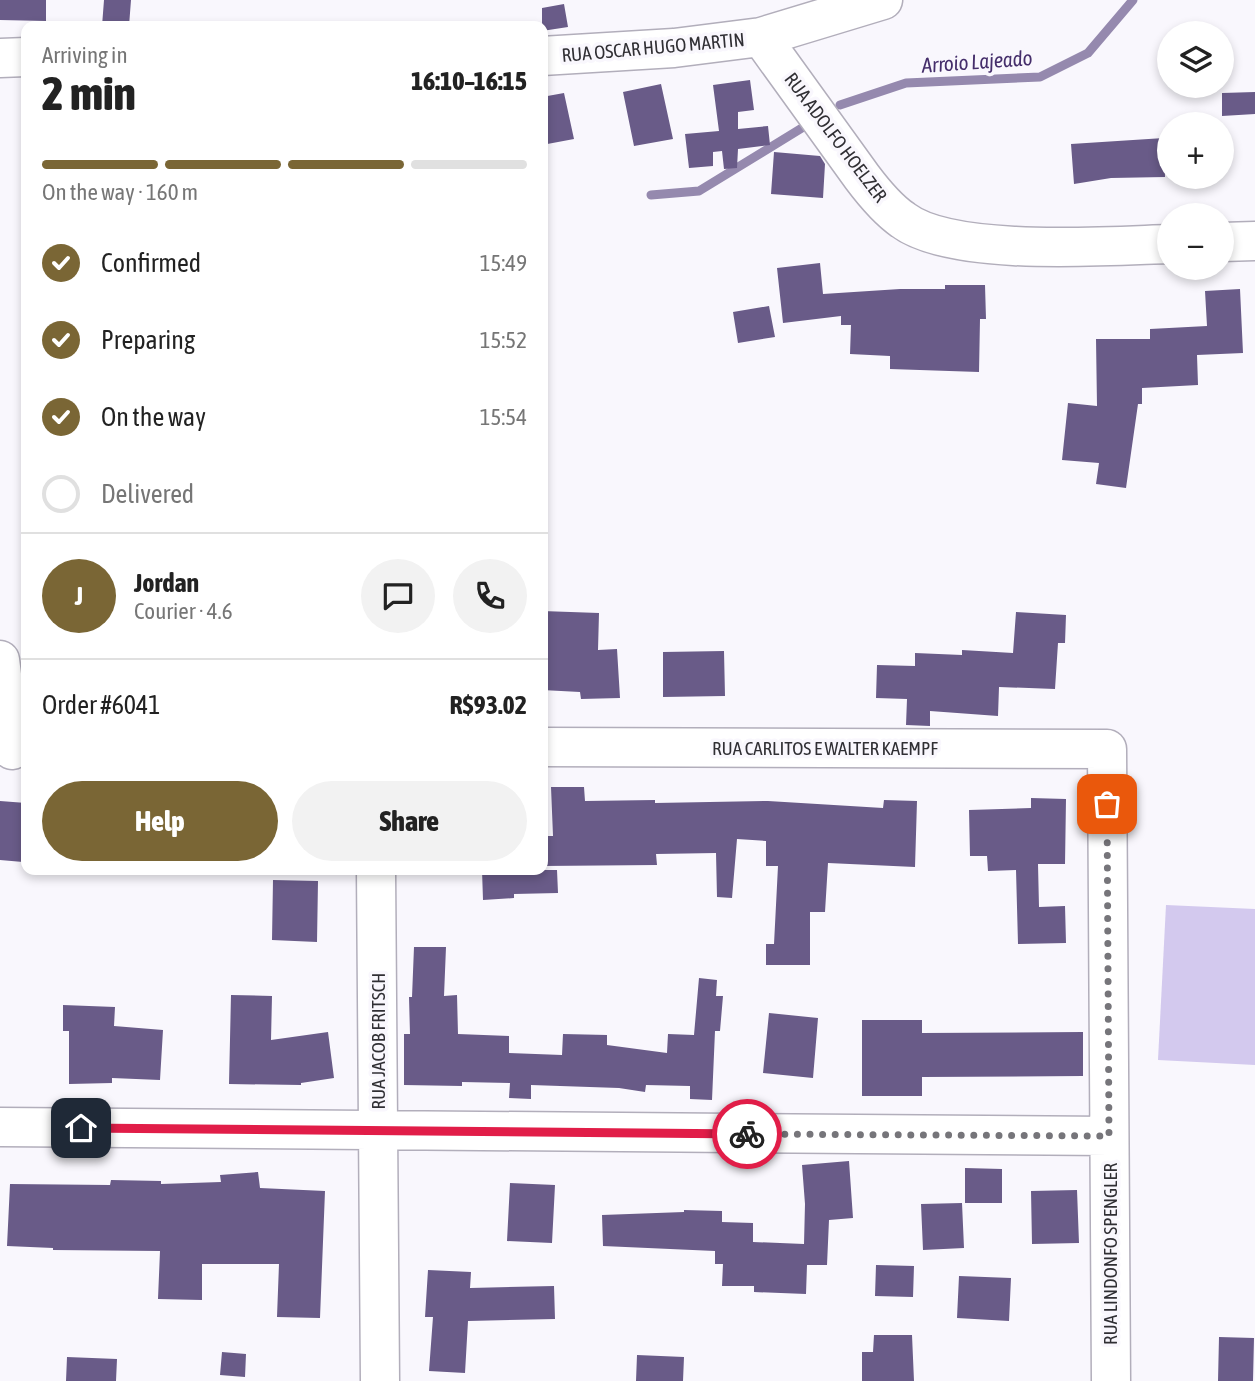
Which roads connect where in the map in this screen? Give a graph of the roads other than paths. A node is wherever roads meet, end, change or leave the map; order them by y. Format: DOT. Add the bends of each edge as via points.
graph roads {
  1 [pos="883,0"];
  2 [pos="761,37"];
  3 [pos="548,56"];
  4 [pos="0,58"];
  5 [pos="21,58"];
  6 [pos="1255,241"];
  7 [pos="1234,242"];
  8 [pos="1157,244"];
  9 [pos="0,660"];
  10 [pos="548,747"];
  11 [pos="1107,749"];
  12 [pos="13,750"];
  13 [pos="376,875"];
  14 [pos="0,1128"];
  15 [pos="378,1131"];
  16 [pos="1109,1136"];
  17 [pos="380,1381"];
  18 [pos="1111,1381"];
  1 -- 2 [label="street, RUA OSCAR HUGO MARTIN"];
  2 -- 3 [label="street, RUA OSCAR HUGO MARTIN"];
  2 -- 8 [label="street, RUA ADOLFO HOELZER" via="862,177 904,222 937,237 987,245"];
  4 -- 5 [label="street"];
  6 -- 7 [label="street"];
  9 -- 12 [label="street"];
  10 -- 11 [label="street, RUA CARLITOS E WALTER KAEMPF"];
  11 -- 16 [label="street, RUA LINDONFO SPENGLER"];
  13 -- 15 [label="street, RUA JACOB FRITSCH"];
  14 -- 15 [label="street"];
  15 -- 16 [label="street"];
  15 -- 17 [label="street, RUA JACOB FRITSCH"];
  16 -- 18 [label="street, RUA LINDONFO SPENGLER"];
}
